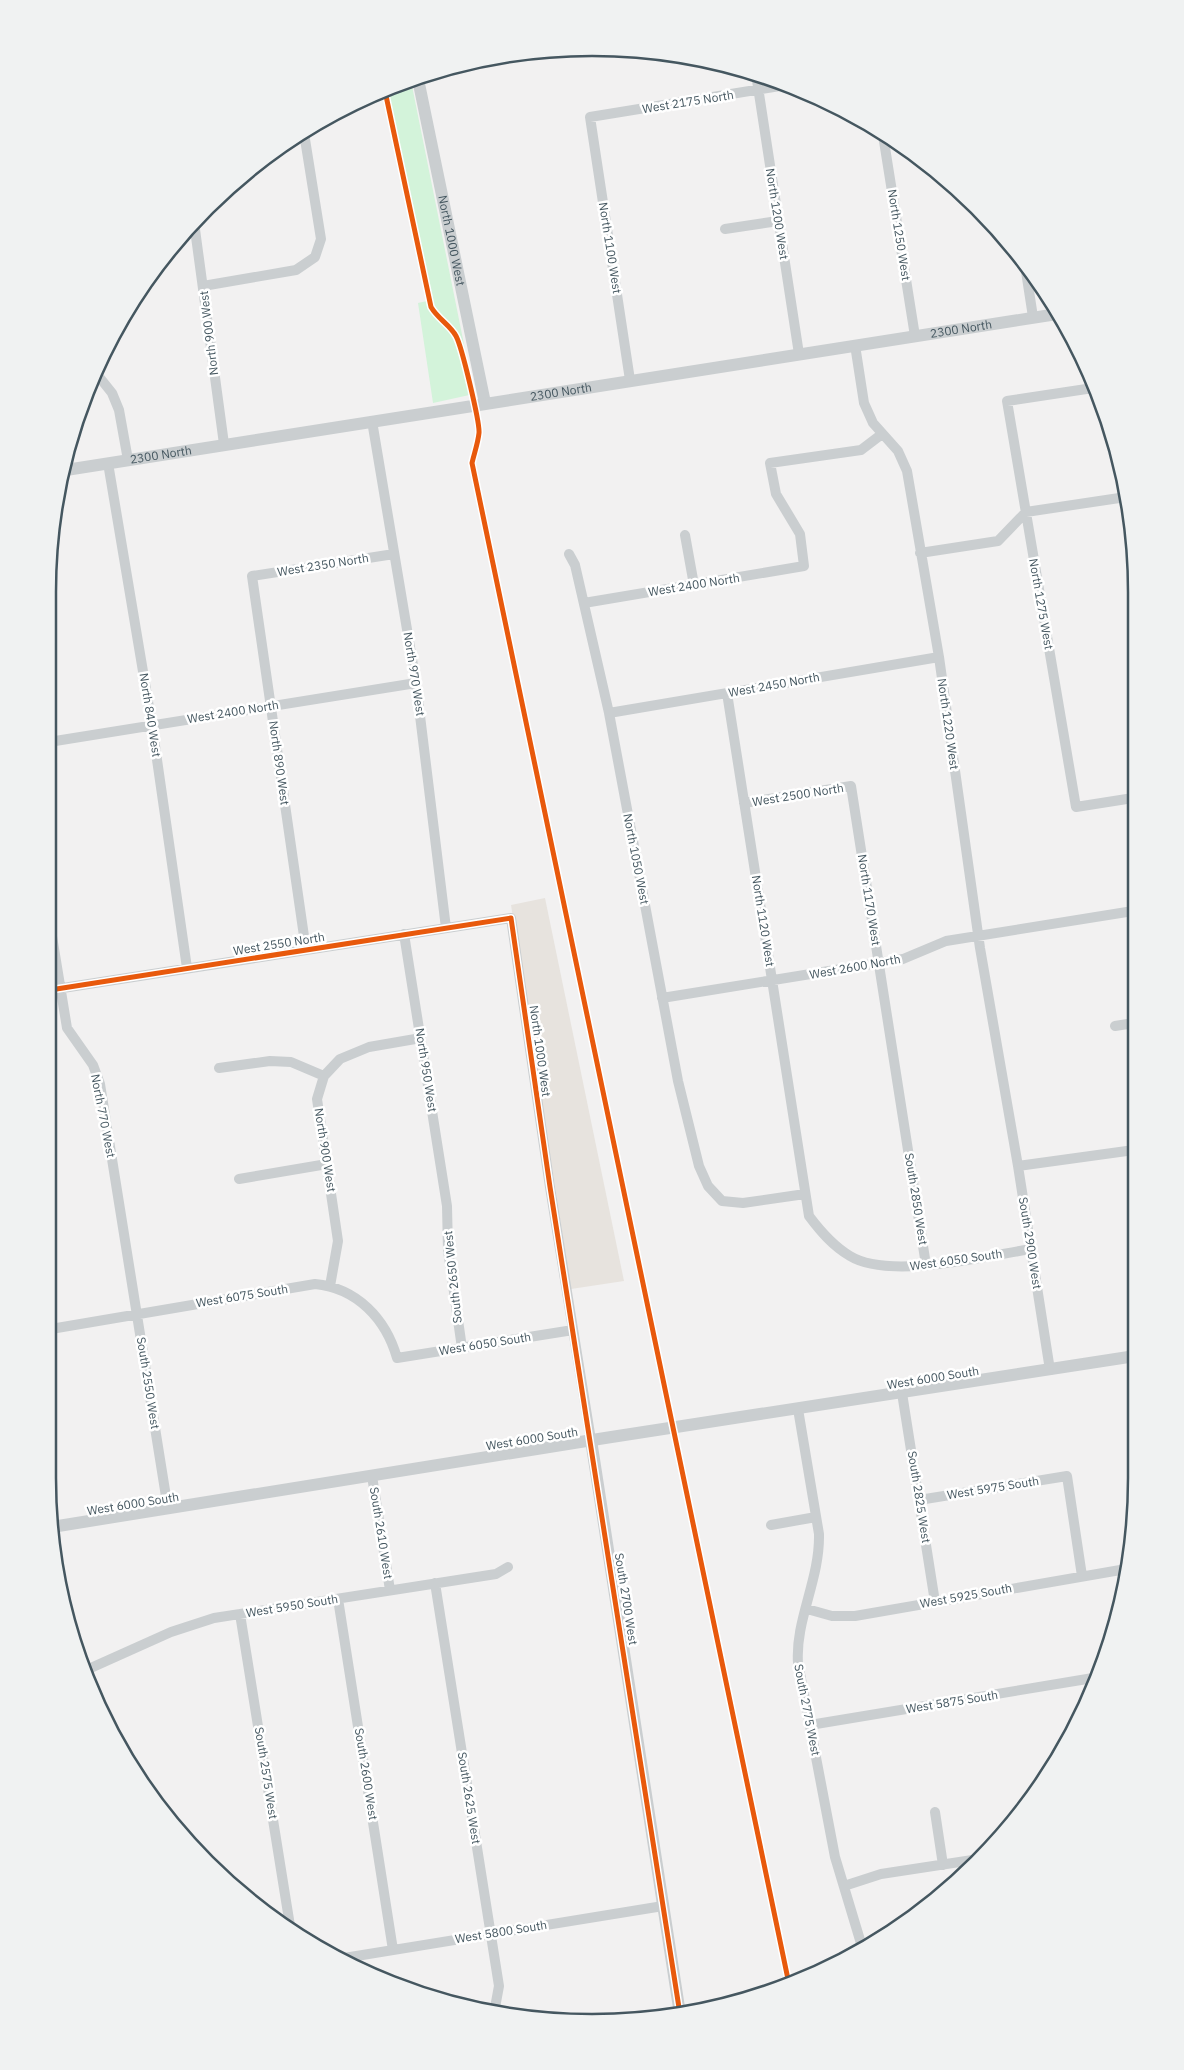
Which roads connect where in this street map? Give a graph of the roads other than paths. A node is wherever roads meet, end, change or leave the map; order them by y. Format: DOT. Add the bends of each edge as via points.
graph roads {
  1 [pos="757,83"];
  2 [pos="419,85"];
  3 [pos="772,88"];
  4 [pos="758,91"];
  5 [pos="590,117"];
  6 [pos="305,140"];
  7 [pos="884,143"];
  8 [pos="778,221"];
  9 [pos="724,229"];
  10 [pos="195,232"];
  11 [pos="1027,280"];
  12 [pos="203,286"];
  13 [pos="1050,315"];
  14 [pos="1032,317"];
  15 [pos="915,336"];
  16 [pos="855,345"];
  17 [pos="799,354"];
  18 [pos="101,379"];
  19 [pos="630,380"];
  20 [pos="1088,389"];
  21 [pos="485,403"];
  22 [pos="372,421"];
  23 [pos="882,434"];
  24 [pos="224,444"];
  25 [pos="128,460"];
  26 [pos="108,463"];
  27 [pos="71,469"];
  28 [pos="1119,498"];
  29 [pos="1026,512"];
  30 [pos="686,535"];
  31 [pos="920,553"];
  32 [pos="394,554"];
  33 [pos="570,554"];
  34 [pos="252,576"];
  35 [pos="694,585"];
  36 [pos="584,603"];
  37 [pos="939,657"];
  38 [pos="416,683"];
  39 [pos="727,693"];
  40 [pos="271,706"];
  41 [pos="609,713"];
  42 [pos="152,725"];
  43 [pos="56,741"];
  44 [pos="851,786"];
  45 [pos="1128,799"];
  46 [pos="744,804"];
  47 [pos="1128,912"];
  48 [pos="511,918"];
  49 [pos="446,928"];
  50 [pos="404,934"];
  51 [pos="978,936"];
  52 [pos="306,950"];
  53 [pos="879,963"];
  54 [pos="187,968"];
  55 [pos="772,980"];
  56 [pos="56,989"];
  57 [pos="56,992"];
  58 [pos="662,998"];
  59 [pos="1128,1024"];
  60 [pos="1115,1026"];
  61 [pos="420,1038"];
  62 [pos="218,1068"];
  63 [pos="324,1076"];
  64 [pos="1008,1116"];
  65 [pos="905,1133"];
  66 [pos="1128,1151"];
  67 [pos="327,1164"];
  68 [pos="1018,1166"];
  69 [pos="239,1179"];
  70 [pos="550,1187"];
  71 [pos="806,1194"];
  72 [pos="447,1206"];
  73 [pos="809,1216"];
  74 [pos="1031,1249"];
  75 [pos="128,1257"];
  76 [pos="926,1265"];
  77 [pos="330,1286"];
  78 [pos="137,1314"];
  79 [pos="56,1328"];
  80 [pos="573,1330"];
  81 [pos="462,1348"];
  82 [pos="1128,1357"];
  83 [pos="397,1358"];
  84 [pos="1050,1370"];
  85 [pos="902,1393"];
  86 [pos="798,1409"];
  87 [pos="591,1440"];
  88 [pos="372,1476"];
  89 [pos="919,1500"];
  90 [pos="168,1509"];
  91 [pos="816,1517"];
  92 [pos="771,1524"];
  93 [pos="59,1527"];
  94 [pos="508,1567"];
  95 [pos="1119,1570"];
  96 [pos="1082,1576"];
  97 [pos="435,1583"];
  98 [pos="390,1590"];
  99 [pos="338,1599"];
  100 [pos="935,1602"];
  101 [pos="807,1609"];
  102 [pos="240,1614"];
  103 [pos="92,1668"];
  104 [pos="1088,1679"];
  105 [pos="810,1725"];
  106 [pos="935,1812"];
  107 [pos="966,1862"];
  108 [pos="943,1865"];
  109 [pos="844,1886"];
  110 [pos="663,1906"];
  111 [pos="289,1919"];
  112 [pos="491,1934"];
  113 [pos="861,1942"];
  114 [pos="393,1950"];
  115 [pos="352,1957"];
  116 [pos="495,2004"];
  117 [pos="679,2006"];
  1 -- 4 [label="street, North 1200 West"];
  2 -- 21 [label="street, North 1000 West"];
  3 -- 4 [label="street, West 2175 North"];
  4 -- 5 [label="street, West 2175 North"];
  4 -- 8 [label="street, North 1200 West"];
  5 -- 19 [label="street, North 1100 West"];
  6 -- 12 [label="street" via="321,239 315,257 296,270"];
  7 -- 15 [label="street, North 1250 West"];
  8 -- 9 [label="street"];
  8 -- 17 [label="street, North 1200 West"];
  10 -- 12 [label="street, North 900 West"];
  11 -- 14 [label="street"];
  12 -- 24 [label="street, North 900 West"];
  13 -- 14 [label="street, 2300 North"];
  14 -- 15 [label="street, 2300 North"];
  15 -- 16 [label="street, 2300 North"];
  16 -- 17 [label="street, 2300 North"];
  16 -- 23 [label="street, North 1220 West" via="864,404"];
  17 -- 19 [label="street, 2300 North"];
  18 -- 25 [label="street" via="112,393 119,410"];
  19 -- 21 [label="street, 2300 North"];
  20 -- 29 [label="street, North 1275 West" via="1007,401"];
  21 -- 22 [label="street, 2300 North"];
  22 -- 24 [label="street, 2300 North"];
  22 -- 32 [label="street, North 970 West"];
  23 -- 31 [label="street, North 1220 West" via="898,451 907,471"];
  23 -- 35 [label="street, West 2400 North" via="861,450 770,462 776,494 800,534 804,566"];
  24 -- 25 [label="street, 2300 North"];
  25 -- 26 [label="street, 2300 North"];
  26 -- 27 [label="street, 2300 North"];
  26 -- 42 [label="street, North 840 West"];
  28 -- 29 [label="street"];
  29 -- 31 [label="street" via="998,541"];
  29 -- 45 [label="street, North 1275 West" via="1076,807"];
  30 -- 35 [label="street"];
  31 -- 37 [label="street, North 1220 West"];
  32 -- 34 [label="street, West 2350 North"];
  32 -- 38 [label="street, North 970 West"];
  33 -- 36 [label="street, North 1050 West"];
  34 -- 40 [label="street, North 890 West"];
  35 -- 36 [label="street, West 2400 North"];
  36 -- 41 [label="street, North 1050 West"];
  37 -- 39 [label="street, West 2450 North"];
  37 -- 51 [label="street, North 1220 West"];
  38 -- 40 [label="street, West 2400 North"];
  38 -- 49 [label="street, North 970 West"];
  39 -- 41 [label="street, West 2450 North"];
  39 -- 46 [label="street, North 1120 West"];
  40 -- 42 [label="street, West 2400 North"];
  40 -- 52 [label="street, North 890 West"];
  41 -- 58 [label="street, North 1050 West"];
  42 -- 43 [label="street, West 2400 North"];
  42 -- 54 [label="street, North 840 West"];
  44 -- 46 [label="street, West 2500 North"];
  44 -- 53 [label="street, North 1170 West"];
  46 -- 55 [label="street, North 1120 West"];
  47 -- 51 [label="street, West 2600 North"];
  48 -- 49 [label="street, West 2550 North"];
  48 -- 70 [label="street, North 1000 West"];
  49 -- 50 [label="street, West 2550 North"];
  50 -- 52 [label="street, West 2550 North"];
  50 -- 61 [label="street, North 950 West"];
  51 -- 53 [label="street, West 2600 North" via="946,941 903,960"];
  51 -- 64 [label="street, North 1220 West"];
  52 -- 54 [label="street, West 2550 North"];
  53 -- 55 [label="street, West 2600 North"];
  53 -- 65 [label="street, North 1170 West"];
  54 -- 56 [label="street, West 2550 North"];
  55 -- 58 [label="street, West 2600 North"];
  55 -- 71 [label="street, North 1120 West"];
  57 -- 75 [label="street, North 770 West" via="67,1028 93,1065 100,1084"];
  58 -- 71 [label="street, North 1050 West" via="678,1081 699,1166 708,1186 722,1200 743,1203"];
  59 -- 60 [label="street"];
  61 -- 63 [label="street" via="362,1050 340,1059"];
  61 -- 72 [label="street, North 950 West"];
  62 -- 63 [label="street" via="270,1061 291,1062"];
  63 -- 67 [label="street, North 900 West" via="317,1099"];
  64 -- 68 [label="street, South 2900 West"];
  65 -- 76 [label="street, South 2850 West"];
  66 -- 68 [label="street"];
  67 -- 69 [label="street"];
  67 -- 77 [label="street, North 900 West" via="338,1241"];
  68 -- 74 [label="street, South 2900 West"];
  70 -- 80 [label="street, South 2700 West"];
  71 -- 73 [label="street, North 1120 West"];
  72 -- 81 [label="street, South 2650 West" via="448,1250"];
  73 -- 76 [label="street, West 6050 South" via="827,1239 851,1257 876,1266 907,1268"];
  74 -- 76 [label="street, West 6050 South"];
  74 -- 84 [label="street, South 2900 West"];
  75 -- 78 [label="street, South 2550 West"];
  77 -- 78 [label="street, West 6075 South" via="315,1284"];
  77 -- 83 [label="street, West 6075 South" via="363,1302 378,1318 392,1340"];
  78 -- 79 [label="street, West 6075 South"];
  78 -- 90 [label="street, South 2550 West"];
  80 -- 81 [label="street, West 6050 South"];
  80 -- 87 [label="street, South 2700 West"];
  81 -- 83 [label="street, West 6050 South"];
  82 -- 84 [label="street, West 6000 South"];
  84 -- 85 [label="street, West 6000 South"];
  85 -- 86 [label="street, West 6000 South"];
  85 -- 89 [label="street, South 2825 West"];
  86 -- 87 [label="street, West 6000 South"];
  86 -- 91 [label="street, South 2775 West"];
  87 -- 88 [label="street, West 6000 South"];
  87 -- 110 [label="street, South 2700 West"];
  88 -- 90 [label="street, West 6000 South"];
  88 -- 98 [label="street, South 2610 West"];
  89 -- 96 [label="street, West 5975 South" via="1067,1476"];
  89 -- 100 [label="street, South 2825 West"];
  90 -- 93 [label="street, West 6000 South"];
  91 -- 92 [label="street"];
  91 -- 101 [label="street, South 2775 West" via="819,1554"];
  94 -- 97 [label="street, West 5950 South" via="496,1574"];
  95 -- 96 [label="street, West 5925 South"];
  96 -- 100 [label="street, West 5925 South"];
  97 -- 98 [label="street, West 5950 South"];
  97 -- 112 [label="street, South 2625 West"];
  98 -- 99 [label="street, West 5950 South"];
  99 -- 102 [label="street, West 5950 South"];
  99 -- 114 [label="street, South 2600 West"];
  100 -- 101 [label="street, West 5925 South" via="855,1616 832,1616"];
  101 -- 105 [label="street, South 2775 West" via="797,1649"];
  102 -- 103 [label="street, West 5950 South" via="214,1618 171,1632"];
  102 -- 111 [label="street, South 2575 West"];
  104 -- 105 [label="street, West 5875 South"];
  105 -- 109 [label="street, South 2775 West" via="835,1857"];
  106 -- 108 [label="street"];
  107 -- 108 [label="street"];
  108 -- 109 [label="street" via="881,1874"];
  109 -- 113 [label="street, South 2775 West"];
  110 -- 112 [label="street, West 5800 South"];
  110 -- 117 [label="street, South 2700 West"];
  112 -- 114 [label="street, West 5800 South"];
  112 -- 116 [label="street, South 2625 West" via="499,1986"];
  114 -- 115 [label="street, West 5800 South"];
}
